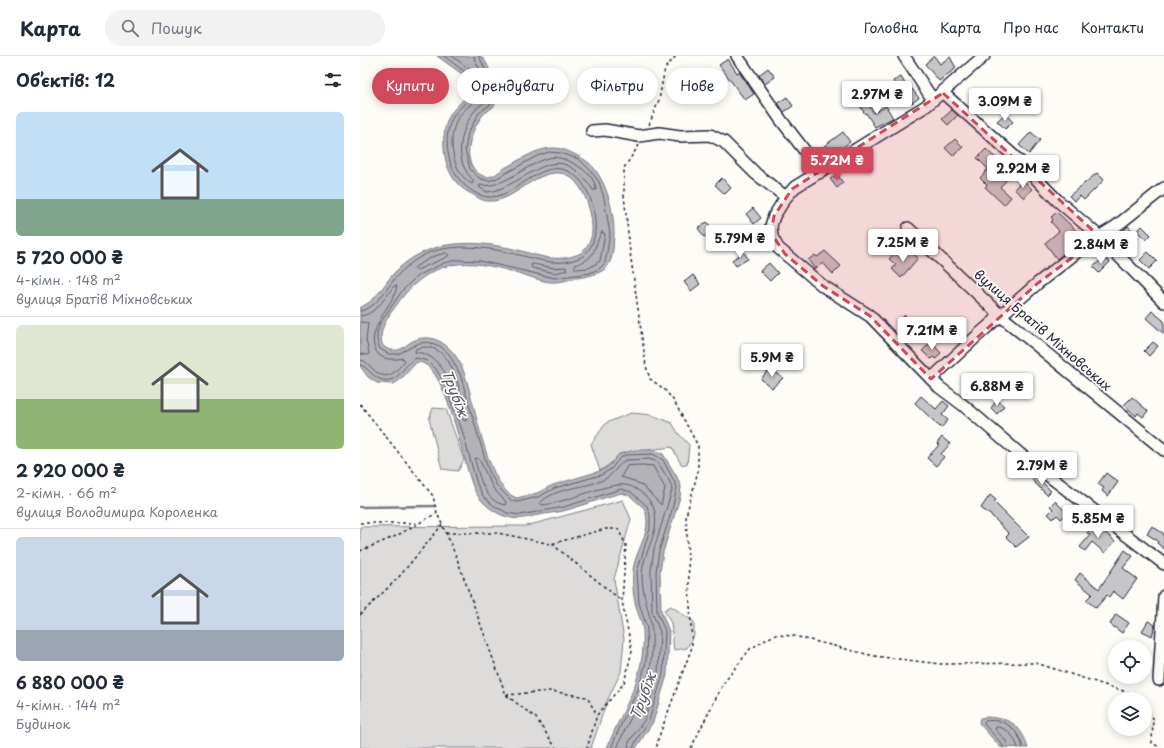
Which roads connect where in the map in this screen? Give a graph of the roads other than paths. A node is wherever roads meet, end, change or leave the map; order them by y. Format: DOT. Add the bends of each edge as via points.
graph roads {
  1 [pos="737,56"];
  2 [pos="904,56"];
  3 [pos="984,56"];
  4 [pos="943,93"];
  5 [pos="934,100"];
  6 [pos="592,131"];
  7 [pos="819,173"];
  8 [pos="1164,188"];
  9 [pos="786,197"];
  10 [pos="908,228"];
  11 [pos="1100,237"];
  12 [pos="1164,302"];
  13 [pos="1001,316"];
  14 [pos="931,379"];
  15 [pos="1164,450"];
  16 [pos="1164,564"];
  17 [pos="1164,596"];
  18 [pos="1159,680"];
  1 -- 7 [label="street"];
  2 -- 5 [label="street"];
  3 -- 4 [label="street"];
  4 -- 5 [label="street"];
  4 -- 11 [label="street"];
  5 -- 7 [label="street"];
  6 -- 9 [label="street" via="605,130 645,136 659,133 680,136 710,134 724,142 756,174"];
  7 -- 9 [label="street" via="795,187"];
  8 -- 11 [label="street"];
  9 -- 14 [label="street" via="771,226 772,238 778,248 823,286 870,316"];
  10 -- 13 [label="street, вулиця Братів Міхновських"];
  11 -- 12 [label="street"];
  11 -- 13 [label="street" via="1038,283"];
  13 -- 14 [label="street"];
  13 -- 15 [label="street, вулиця Братів Міхновських"];
  14 -- 16 [label="street" via="1020,454"];
  17 -- 18 [label="street"];
}
